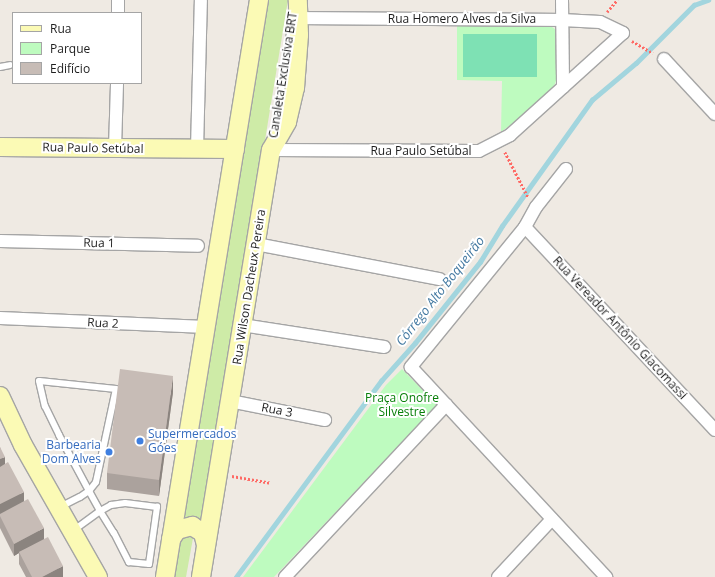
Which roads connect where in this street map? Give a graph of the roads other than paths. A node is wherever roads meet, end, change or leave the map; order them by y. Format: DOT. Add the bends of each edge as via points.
graph roads {
  1 [pos="118,0"];
  2 [pos="201,0"];
  3 [pos="259,0"];
  4 [pos="297,0"];
  5 [pos="562,0"];
  6 [pos="118,12"];
  7 [pos="299,18"];
  8 [pos="562,20"];
  9 [pos="623,33"];
  10 [pos="664,59"];
  11 [pos="10,65"];
  12 [pos="0,67"];
  13 [pos="117,84"];
  14 [pos="563,87"];
  15 [pos="715,114"];
  16 [pos="0,147"];
  17 [pos="115,148"];
  18 [pos="198,149"];
  19 [pos="235,149"];
  20 [pos="272,150"];
  21 [pos="566,169"];
  22 [pos="525,227"];
  23 [pos="0,241"];
  24 [pos="256,244"];
  25 [pos="198,246"];
  26 [pos="440,279"];
  27 [pos="0,318"];
  28 [pos="242,326"];
  29 [pos="206,327"];
  30 [pos="384,347"];
  31 [pos="0,396"];
  32 [pos="230,401"];
  33 [pos="446,405"];
  34 [pos="325,420"];
  35 [pos="715,430"];
  36 [pos="89,491"];
  37 [pos="59,508"];
  38 [pos="100,511"];
  39 [pos="552,519"];
  40 [pos="72,531"];
  41 [pos="171,539"];
  42 [pos="206,545"];
  43 [pos="98,577"];
  44 [pos="165,577"];
  45 [pos="201,577"];
  46 [pos="285,577"];
  47 [pos="498,577"];
  48 [pos="606,577"];
  1 -- 6 [label="street"];
  2 -- 18 [label="street"];
  3 -- 19 [label="main road"];
  4 -- 7 [label="main road, Rua Wilson Dacheux Pereira"];
  4 -- 20 [label="lane, Canaleta Exclusiva BRT"];
  5 -- 8 [label="street"];
  7 -- 8 [label="street, Rua Homero Alves da Silva"];
  7 -- 20 [label="main road, Rua Wilson Dacheux Pereira" via="297,68 291,107 287,122"];
  8 -- 9 [label="street, Rua Homero Alves da Silva" via="600,22"];
  8 -- 14 [label="street"];
  9 -- 14 [label="street, Rua Paulo Setúbal"];
  10 -- 15 [label="street"];
  11 -- 12 [label="lane"];
  13 -- 17 [label="street"];
  14 -- 20 [label="street, Rua Paulo Setúbal" via="500,142 479,151"];
  16 -- 17 [label="main road, Rua Paulo Setúbal"];
  17 -- 18 [label="main road, Rua Paulo Setúbal"];
  18 -- 19 [label="main road, Rua Paulo Setúbal"];
  19 -- 29 [label="main road"];
  20 -- 24 [label="main road, Rua Wilson Dacheux Pereira"];
  21 -- 22 [label="street" via="536,207"];
  22 -- 33 [label="street" via="411,367"];
  22 -- 35 [label="street, Rua Vereador Antônio Giacomassi"];
  23 -- 25 [label="street, Rua 1"];
  24 -- 26 [label="street"];
  24 -- 28 [label="main road, Rua Wilson Dacheux Pereira"];
  27 -- 29 [label="street, Rua 2"];
  28 -- 30 [label="street"];
  28 -- 32 [label="main road, Rua Wilson Dacheux Pereira"];
  29 -- 41 [label="main road"];
  31 -- 37 [label="main road" via="23,446"];
  32 -- 34 [label="street, Rua 3"];
  32 -- 42 [label="main road, Rua Wilson Dacheux Pereira"];
  33 -- 39 [label="street"];
  33 -- 46 [label="street"];
  36 -- 36 [label="lane" via="96,482 116,389 39,381 45,406"];
  36 -- 37 [label="lane"];
  36 -- 38 [label="lane"];
  37 -- 40 [label="main road"];
  38 -- 38 [label="lane" via="129,562 149,564 157,507 125,503 111,505"];
  38 -- 40 [label="lane"];
  39 -- 47 [label="street"];
  39 -- 48 [label="street"];
  40 -- 43 [label="main road"];
  41 -- 42 [label="main road" via="177,530 192,526 203,533"];
  41 -- 44 [label="main road"];
  42 -- 45 [label="main road, Rua Wilson Dacheux Pereira"];
}
